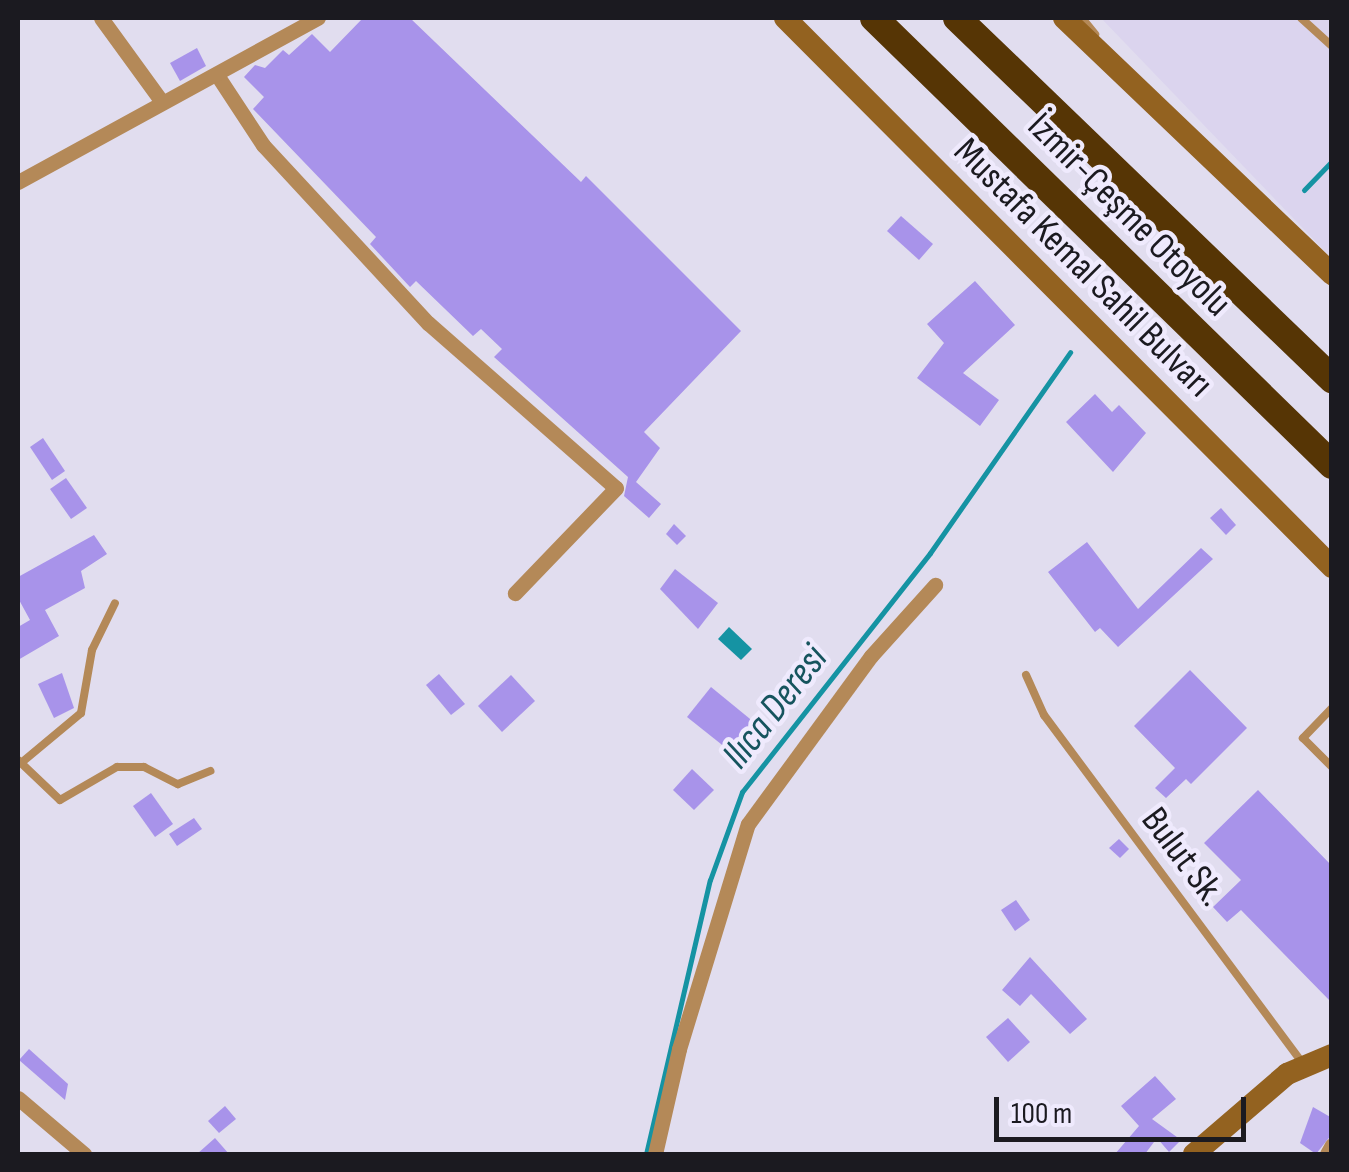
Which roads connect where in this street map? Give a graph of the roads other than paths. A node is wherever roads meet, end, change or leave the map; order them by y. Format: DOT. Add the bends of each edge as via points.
graph roads {
  1 [pos="102,18"];
  2 [pos="318,18"];
  3 [pos="785,18"];
  4 [pos="874,18"];
  5 [pos="957,18"];
  6 [pos="1064,18"];
  7 [pos="1082,18"];
  8 [pos="1301,18"];
  9 [pos="1332,46"];
  10 [pos="217,75"];
  11 [pos="1130,82"];
  12 [pos="162,102"];
  13 [pos="18,182"];
  14 [pos="1332,274"];
  15 [pos="1332,380"];
  16 [pos="1332,464"];
  17 [pos="1332,568"];
  18 [pos="935,585"];
  19 [pos="515,594"];
  20 [pos="115,603"];
  21 [pos="1026,675"];
  22 [pos="1332,708"];
  23 [pos="19,762"];
  24 [pos="1332,767"];
  25 [pos="210,771"];
  26 [pos="1332,1055"];
  27 [pos="1304,1067"];
  28 [pos="18,1098"];
  29 [pos="1332,1145"];
  30 [pos="84,1154"];
  31 [pos="655,1154"];
  32 [pos="1194,1154"];
  33 [pos="1327,1154"];
  1 -- 12 [label="street"];
  2 -- 10 [label="street"];
  3 -- 17 [label="main road, Mustafa Kemal Sahil Bulvarı"];
  4 -- 16 [label="highway, İzmir-Çeşme Otoyolu"];
  5 -- 15 [label="highway, İzmir-Çeşme Otoyolu"];
  6 -- 11 [label="main road"];
  7 -- 11 [label="lane"];
  8 -- 9 [label="lane"];
  10 -- 12 [label="street"];
  10 -- 19 [label="street" via="263,145 428,324 616,488"];
  11 -- 14 [label="main road"];
  12 -- 13 [label="street"];
  18 -- 31 [label="street" via="870,656 748,824"];
  20 -- 23 [label="lane" via="92,650 81,714"];
  21 -- 27 [label="lane, Bulut Sk." via="1044,715"];
  22 -- 24 [label="lane" via="1303,738"];
  23 -- 25 [label="lane" via="47,794 65,800 118,767 144,767 178,784"];
  26 -- 27 [label="main road"];
  27 -- 32 [label="main road"];
  28 -- 30 [label="street"];
  29 -- 33 [label="street"];
}
